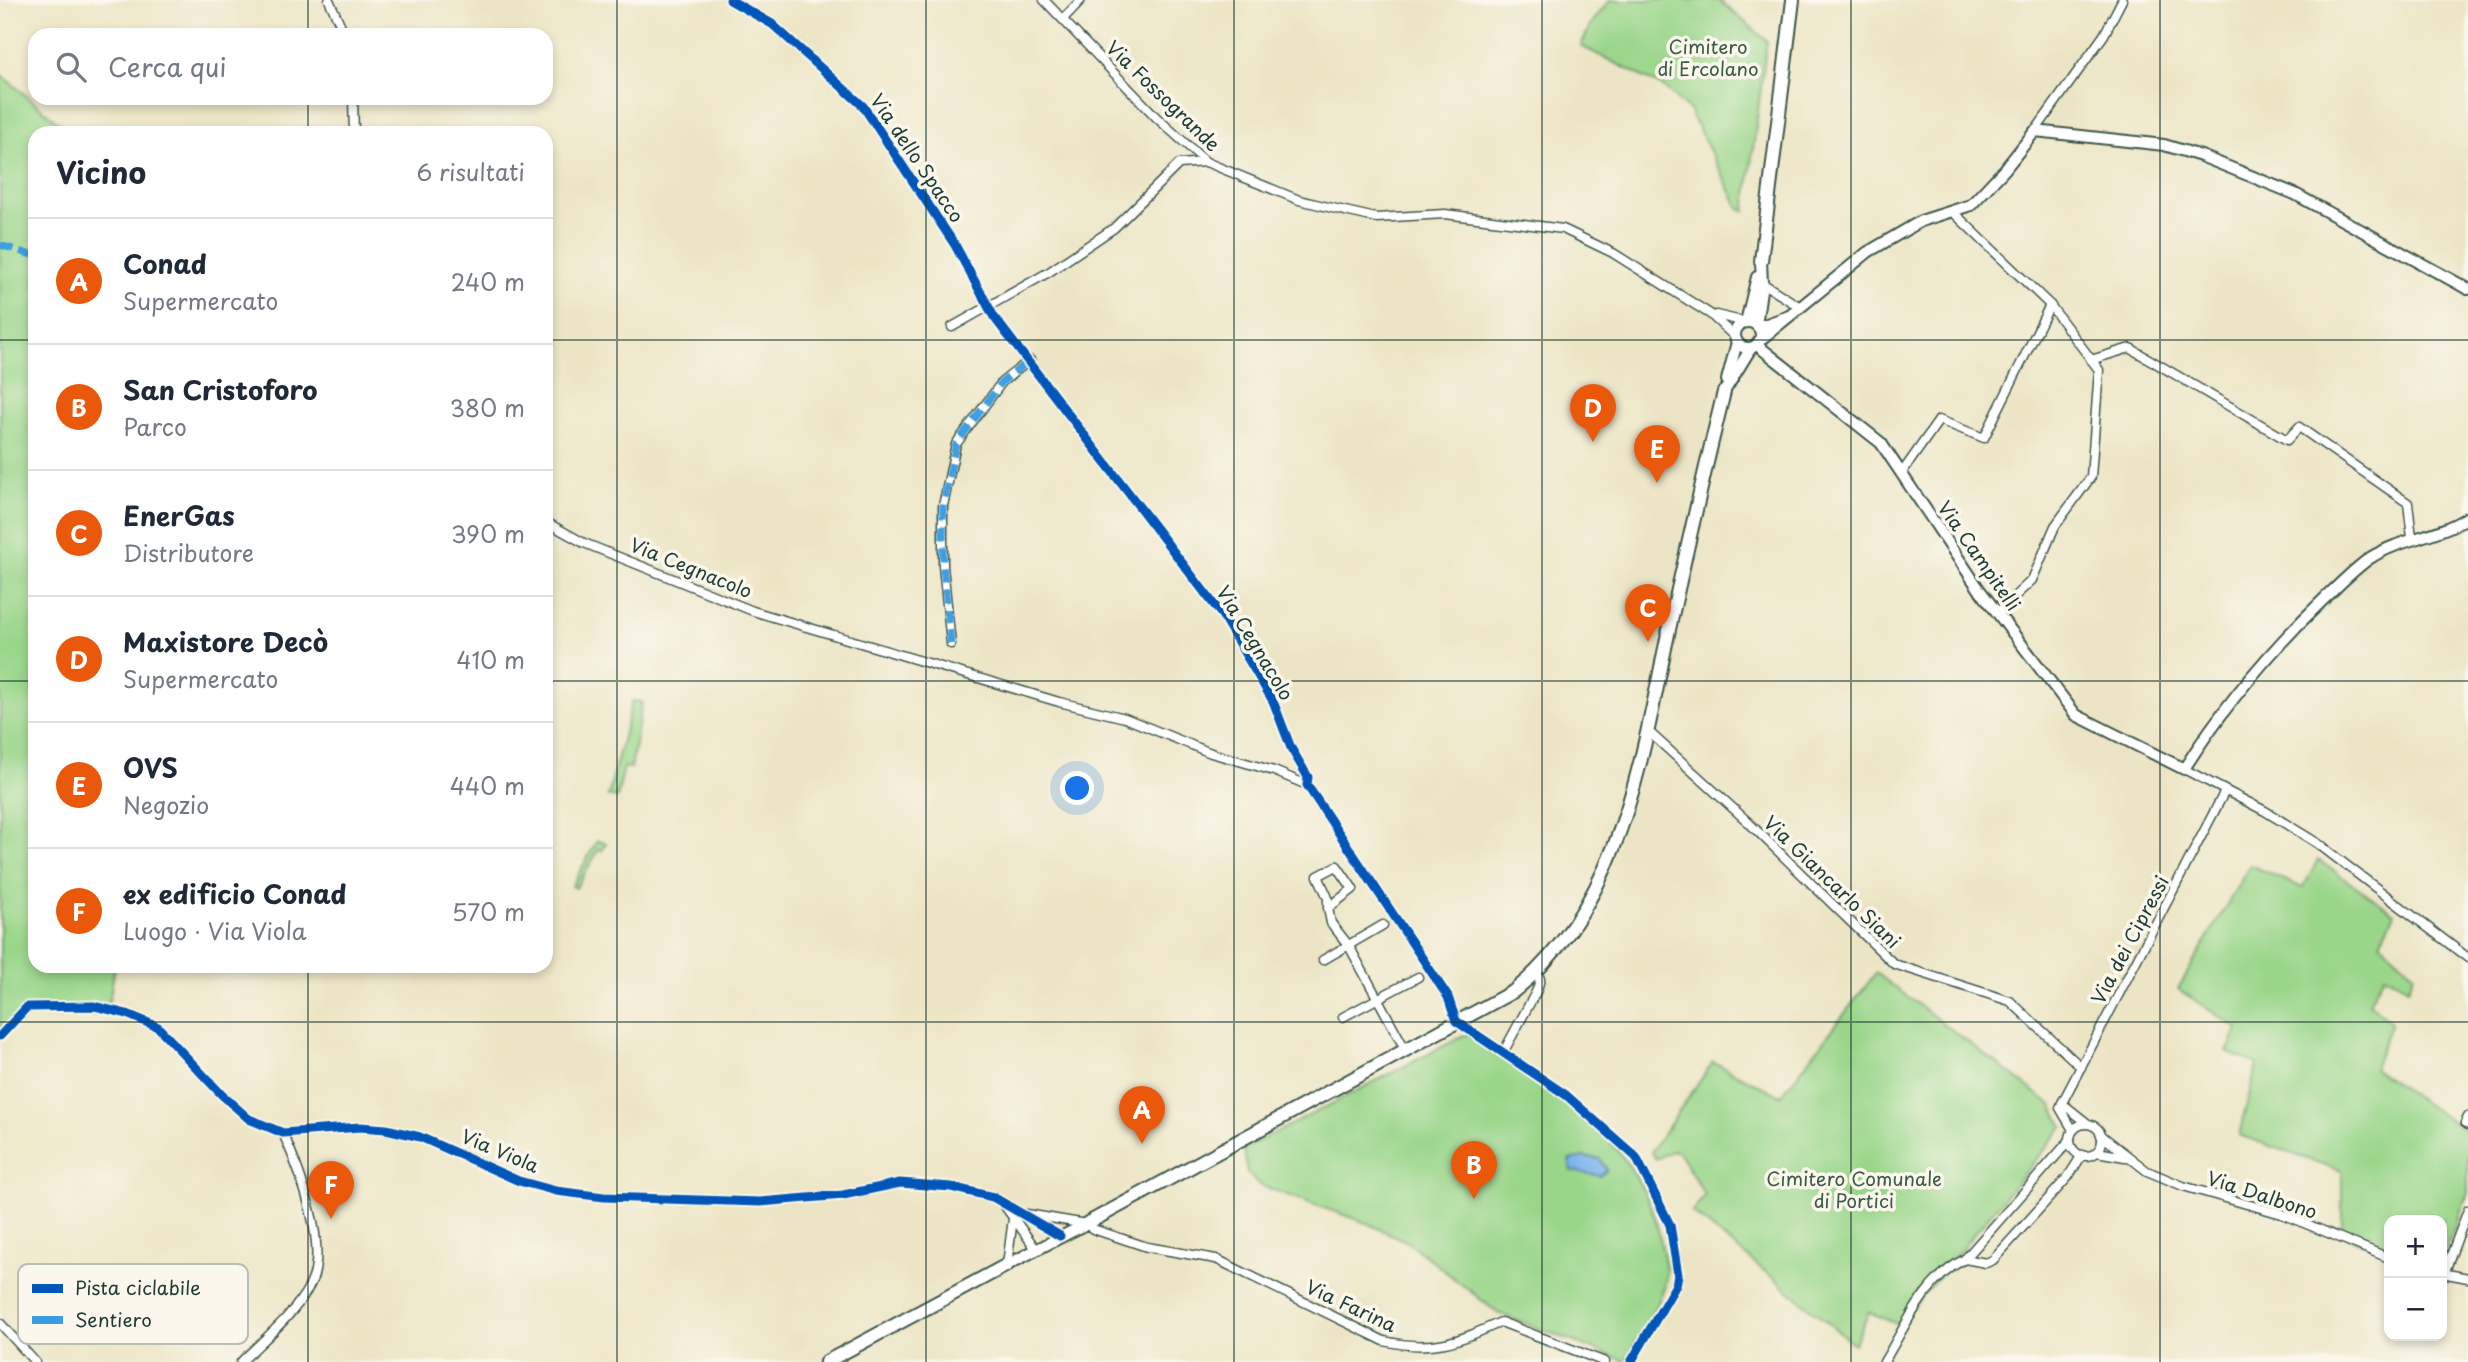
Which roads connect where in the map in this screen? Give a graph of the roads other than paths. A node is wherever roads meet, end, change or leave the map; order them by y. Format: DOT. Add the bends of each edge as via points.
graph roads {
  1 [pos="329,0"];
  2 [pos="730,0"];
  3 [pos="1044,0"];
  4 [pos="1081,0"];
  5 [pos="1793,0"];
  6 [pos="2122,0"];
  7 [pos="1063,19"];
  8 [pos="342,28"];
  9 [pos="353,105"];
  10 [pos="354,126"];
  11 [pos="2035,131"];
  12 [pos="1206,162"];
  13 [pos="1953,212"];
  14 [pos="1761,261"];
  15 [pos="1762,283"];
  16 [pos="2468,289"];
  17 [pos="989,303"];
  18 [pos="2050,305"];
  19 [pos="1800,307"];
  20 [pos="1710,314"];
  21 [pos="1788,316"];
  22 [pos="1753,325"];
  23 [pos="952,327"];
  24 [pos="1736,340"];
  25 [pos="1756,344"];
  26 [pos="1030,360"];
  27 [pos="2091,360"];
  28 [pos="1724,392"];
  29 [pos="1902,474"];
  30 [pos="2468,517"];
  31 [pos="553,526"];
  32 [pos="2412,538"];
  33 [pos="1997,613"];
  34 [pos="951,644"];
  35 [pos="1649,732"];
  36 [pos="2184,769"];
  37 [pos="1307,785"];
  38 [pos="2225,791"];
  39 [pos="1328,908"];
  40 [pos="1384,925"];
  41 [pos="1349,946"];
  42 [pos="2468,958"];
  43 [pos="1323,960"];
  44 [pos="1537,972"];
  45 [pos="1418,977"];
  46 [pos="1379,999"];
  47 [pos="1343,1017"];
  48 [pos="1456,1021"];
  49 [pos="0,1036"];
  50 [pos="1405,1049"];
  51 [pos="1504,1051"];
  52 [pos="2081,1067"];
  53 [pos="2062,1103"];
  54 [pos="2468,1117"];
  55 [pos="2087,1124"];
  56 [pos="2468,1125"];
  57 [pos="2073,1130"];
  58 [pos="283,1133"];
  59 [pos="2101,1135"];
  60 [pos="2070,1140"];
  61 [pos="2097,1152"];
  62 [pos="2082,1155"];
  63 [pos="2127,1158"];
  64 [pos="2468,1210"];
  65 [pos="1017,1215"];
  66 [pos="1086,1223"];
  67 [pos="1060,1236"];
  68 [pos="1035,1249"];
  69 [pos="2384,1256"];
  70 [pos="1965,1259"];
  71 [pos="2447,1264"];
  72 [pos="1007,1265"];
  73 [pos="2447,1275"];
  74 [pos="2468,1278"];
  75 [pos="0,1323"];
  76 [pos="18,1343"];
  77 [pos="19,1344"];
  78 [pos="35,1362"];
  79 [pos="241,1362"];
  80 [pos="826,1362"];
  81 [pos="1605,1362"];
  82 [pos="1631,1362"];
  83 [pos="1884,1362"];
  1 -- 8 [label="street"];
  2 -- 17 [label="street, Via dello Spacco" via="772,24 863,106"];
  3 -- 7 [label="street, Via Fossogrande"];
  4 -- 7 [label="street"];
  5 -- 14 [label="main road"];
  6 -- 11 [label="street" via="2104,34"];
  7 -- 12 [label="street, Via Fossogrande" via="1157,118"];
  9 -- 10 [label="street"];
  11 -- 13 [label="street" via="1983,194"];
  11 -- 16 [label="street" via="2164,145 2201,156 2295,194"];
  12 -- 17 [label="street" via="1180,164 1114,228 1042,276"];
  12 -- 20 [label="street, Via Fossogrande" via="1299,200 1376,218 1445,214 1563,229 1613,253"];
  13 -- 18 [label="street"];
  13 -- 19 [label="street" via="1921,221 1868,252"];
  14 -- 15 [label="street"];
  14 -- 22 [label="street"];
  15 -- 19 [label="street"];
  15 -- 22 [label="street"];
  17 -- 23 [label="street"];
  17 -- 26 [label="street, Via Cegnacolo"];
  18 -- 27 [label="street"];
  18 -- 29 [label="street" via="1984,438 1939,420"];
  19 -- 21 [label="street"];
  20 -- 22 [label="street"];
  20 -- 24 [label="street"];
  21 -- 22 [label="street"];
  21 -- 25 [label="street"];
  22 -- 24 [label="street" via="1739,326"];
  22 -- 25 [label="street"];
  24 -- 25 [label="street, Via Campitelli" via="1743,347"];
  24 -- 28 [label="street"];
  25 -- 28 [label="street"];
  25 -- 29 [label="street, Via Campitelli" via="1881,443"];
  26 -- 34 [label="street" via="1002,382 956,444 943,506"];
  26 -- 37 [label="street, Via Cegnacolo" via="1222,615 1273,701 1308,777"];
  27 -- 32 [label="street" via="2130,348 2287,440 2299,427 2408,503"];
  27 -- 33 [label="street" via="2099,370 2091,477 2055,526 2032,580"];
  28 -- 35 [label="main road"];
  29 -- 33 [label="street, Via Campitelli"];
  30 -- 32 [label="street" via="2449,530"];
  31 -- 37 [label="street, Via Cegnacolo" via="584,543 753,611 1125,718"];
  32 -- 36 [label="street" via="2371,557 2291,631 2222,713"];
  33 -- 36 [label="street, Via Campitelli" via="2076,715"];
  35 -- 44 [label="main road" via="1637,782 1601,877"];
  35 -- 52 [label="street, Via Giancarlo Siani" via="1894,964 2010,1001"];
  36 -- 38 [label="street"];
  37 -- 48 [label="street, Via Cegnacolo" via="1448,997"];
  38 -- 42 [label="street" via="2317,843"];
  38 -- 52 [label="street, Via dei Cipressi"];
  39 -- 39 [label="street" via="1353,889 1337,866 1318,876"];
  39 -- 41 [label="street" via="1331,923"];
  40 -- 41 [label="street"];
  41 -- 43 [label="street"];
  41 -- 46 [label="street"];
  44 -- 48 [label="main road" via="1514,991"];
  44 -- 51 [label="street" via="1537,990"];
  45 -- 46 [label="street"];
  46 -- 47 [label="street"];
  46 -- 50 [label="street"];
  48 -- 50 [label="main road"];
  48 -- 51 [label="street"];
  49 -- 58 [label="street, Via Viola" via="27,1007 94,1006 127,1014 158,1027 249,1119"];
  50 -- 66 [label="main road"];
  51 -- 82 [label="street" via="1566,1095 1636,1157 1670,1225 1676,1285"];
  52 -- 53 [label="street, Via dei Cipressi"];
  53 -- 55 [label="street"];
  53 -- 57 [label="street" via="2060,1108"];
  54 -- 56 [label="street"];
  55 -- 57 [label="street"];
  55 -- 59 [label="street, Via Dalbono"];
  57 -- 60 [label="street"];
  58 -- 65 [label="street, Via Viola" via="386,1129 445,1147 519,1181 604,1197 760,1202 843,1195 900,1183 951,1187 993,1197"];
  58 -- 79 [label="street" via="312,1219 318,1264 298,1303"];
  59 -- 61 [label="street"];
  59 -- 63 [label="street, Via Dalbono"];
  60 -- 62 [label="street" via="2073,1150"];
  60 -- 70 [label="street"];
  61 -- 62 [label="street, Via Dalbono"];
  61 -- 63 [label="street, Via Dalbono"];
  62 -- 70 [label="street" via="2068,1177 1993,1260"];
  63 -- 69 [label="street, Via Dalbono" via="2183,1186 2282,1214"];
  64 -- 71 [label="street"];
  65 -- 66 [label="street"];
  65 -- 67 [label="street, Via Viola"];
  65 -- 68 [label="street, Via Viola"];
  65 -- 72 [label="street"];
  66 -- 67 [label="street"];
  66 -- 81 [label="street, Via Farina" via="1147,1247 1216,1259 1384,1341 1407,1347 1452,1344 1501,1322"];
  67 -- 68 [label="street"];
  68 -- 72 [label="street"];
  70 -- 83 [label="street" via="1949,1267 1927,1291"];
  72 -- 80 [label="main road"];
  73 -- 74 [label="street"];
  75 -- 76 [label="street"];
  77 -- 78 [label="street"];
}
